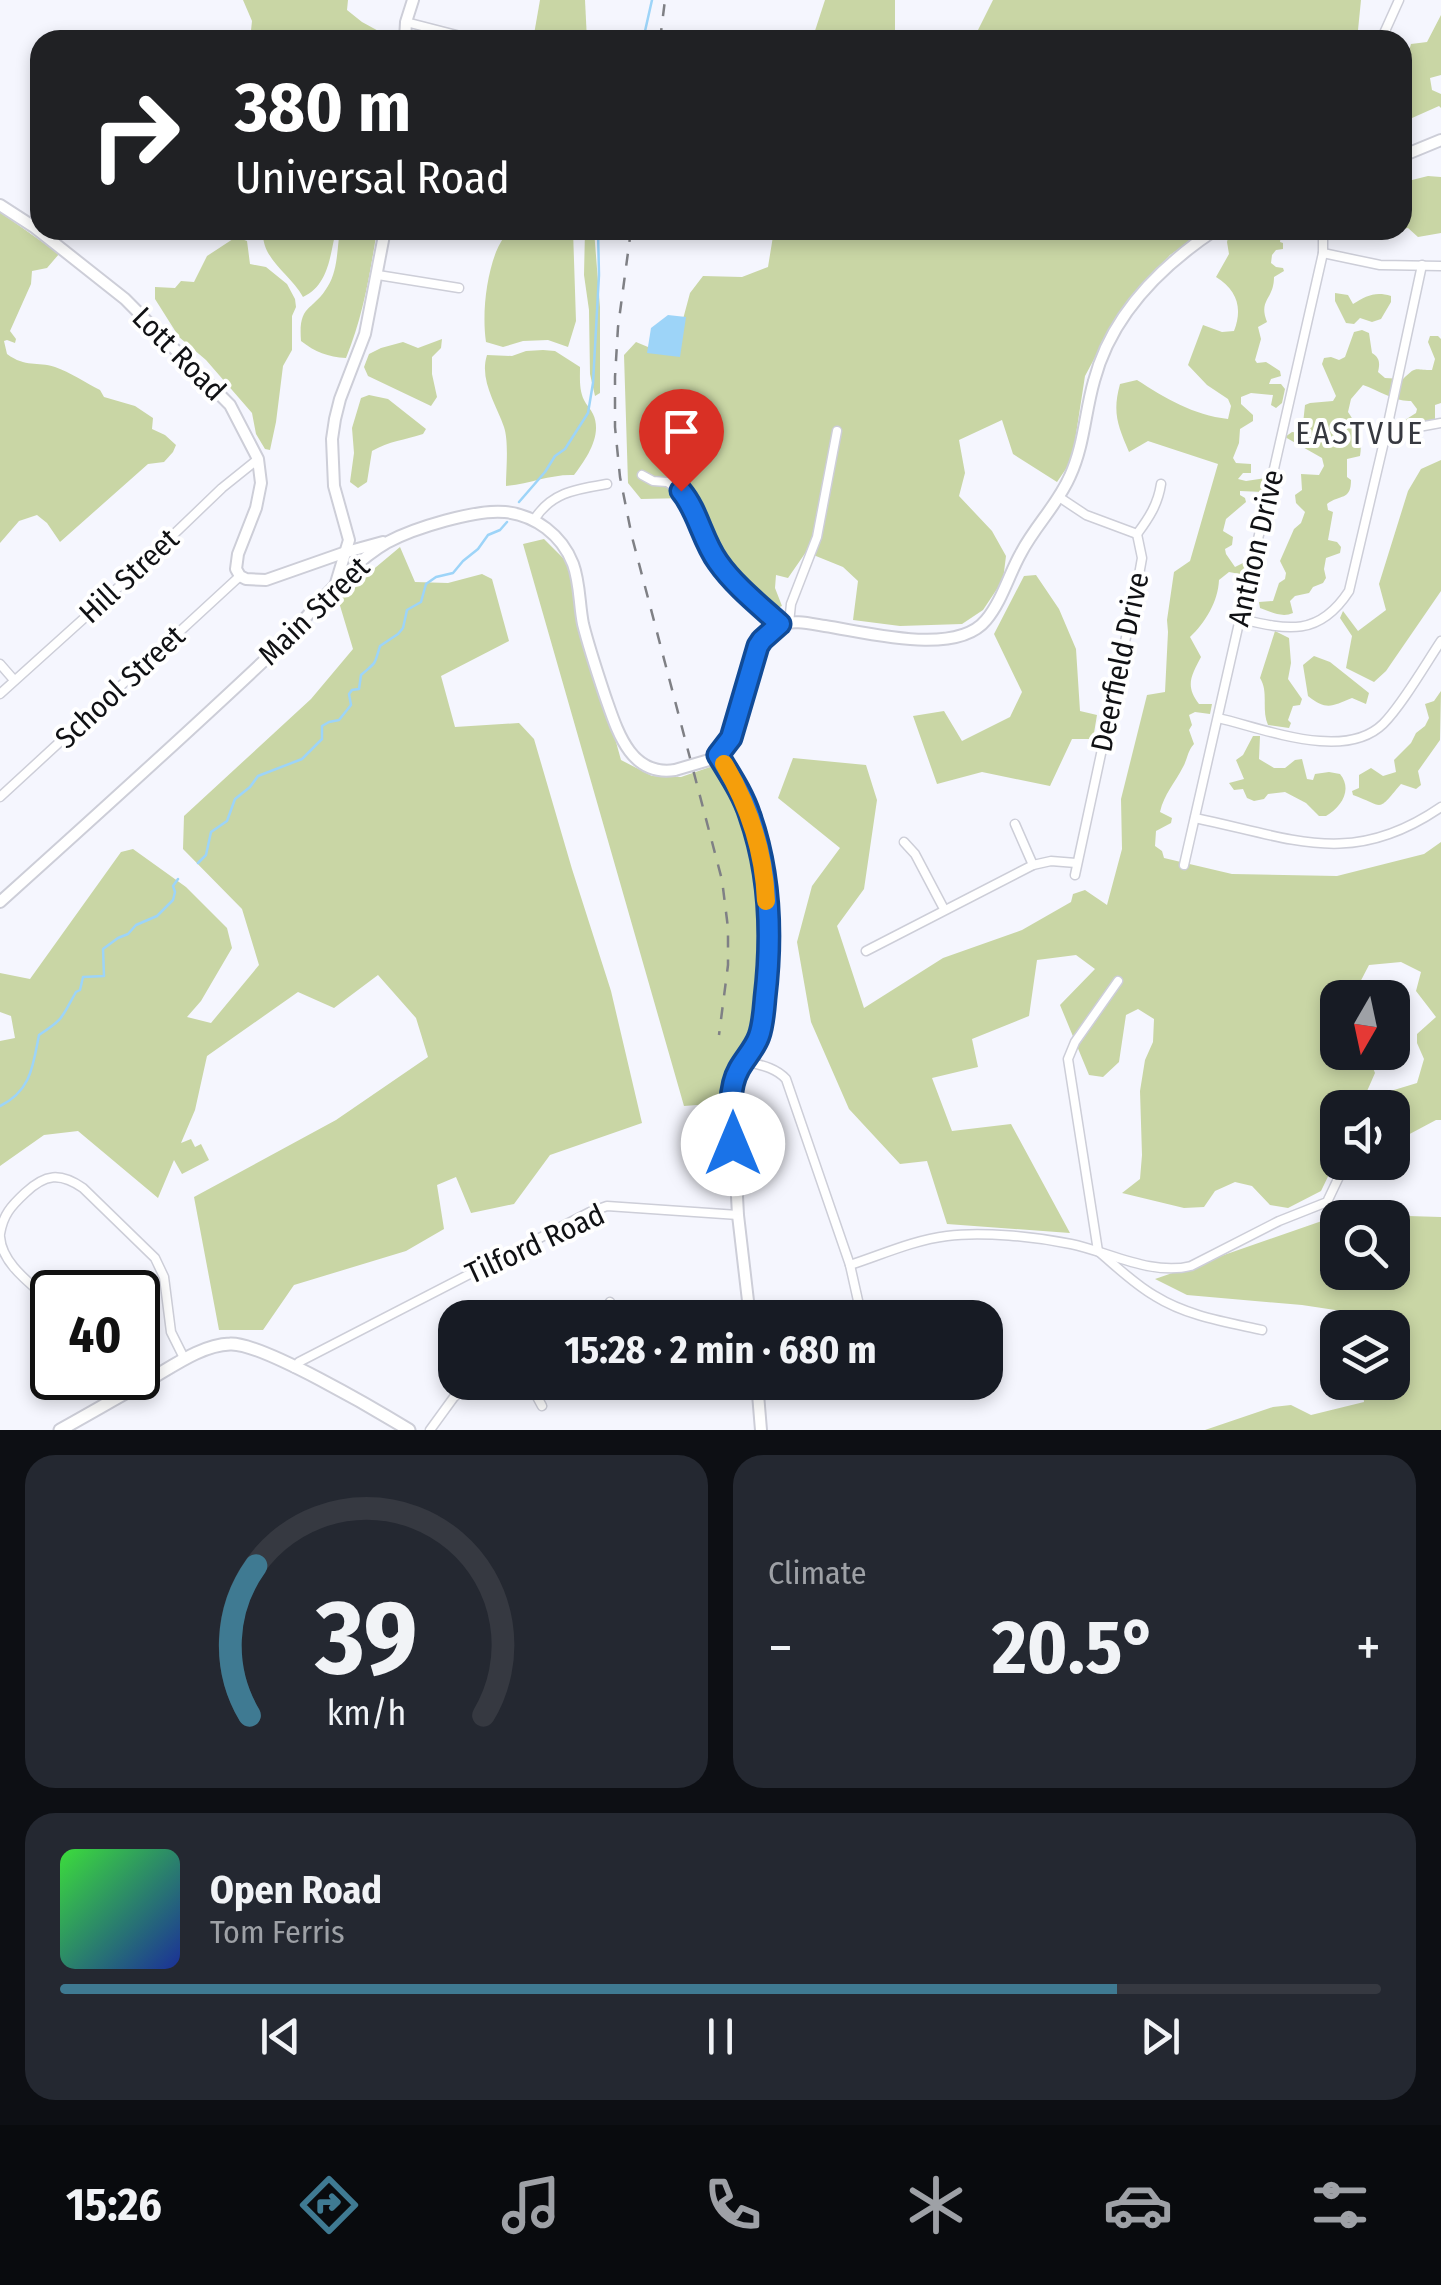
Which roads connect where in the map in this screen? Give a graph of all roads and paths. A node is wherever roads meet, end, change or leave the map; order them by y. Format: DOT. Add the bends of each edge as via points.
graph roads {
  1 [pos="413,0"];
  2 [pos="1398,0"];
  3 [pos="406,22"];
  4 [pos="406,30"];
  5 [pos="437,30"];
  6 [pos="1385,30"];
  7 [pos="1441,140"];
  8 [pos="1412,152"];
  9 [pos="0,205"];
  10 [pos="30,225"];
  11 [pos="49,240"];
  12 [pos="383,240"];
  13 [pos="1202,240"];
  14 [pos="1322,240"];
  15 [pos="1322,253"];
  16 [pos="1422,265"];
  17 [pos="1441,266"];
  18 [pos="378,275"];
  19 [pos="459,288"];
  20 [pos="1441,423"];
  21 [pos="837,431"];
  22 [pos="1386,433"];
  23 [pos="258,459"];
  24 [pos="642,474"];
  25 [pos="607,484"];
  26 [pos="1161,484"];
  27 [pos="1059,498"];
  28 [pos="534,520"];
  29 [pos="1137,534"];
  30 [pos="391,540"];
  31 [pos="346,552"];
  32 [pos="240,576"];
  33 [pos="335,586"];
  34 [pos="1241,619"];
  35 [pos="784,624"];
  36 [pos="1441,641"];
  37 [pos="0,664"];
  38 [pos="14,680"];
  39 [pos="0,694"];
  40 [pos="1218,718"];
  41 [pos="714,758"];
  42 [pos="0,797"];
  43 [pos="1441,807"];
  44 [pos="1195,818"];
  45 [pos="1015,824"];
  46 [pos="904,842"];
  47 [pos="1076,863"];
  48 [pos="1033,865"];
  49 [pos="1184,865"];
  50 [pos="1075,874"];
  51 [pos="0,902"];
  52 [pos="944,909"];
  53 [pos="866,952"];
  54 [pos="1118,981"];
  55 [pos="744,1061"];
  56 [pos="1337,1180"];
  57 [pos="738,1214"];
  58 [pos="0,1236"];
  59 [pos="1098,1251"];
  60 [pos="850,1265"];
  61 [pos="30,1281"];
  62 [pos="748,1300"];
  63 [pos="858,1300"];
  64 [pos="1262,1330"];
  65 [pos="184,1360"];
  66 [pos="294,1368"];
  67 [pos="451,1400"];
  68 [pos="539,1400"];
  69 [pos="758,1400"];
  70 [pos="542,1406"];
  71 [pos="60,1430"];
  72 [pos="409,1430"];
  73 [pos="430,1430"];
  74 [pos="761,1430"];
  1 -- 3 [label="street"];
  2 -- 6 [label="street"];
  3 -- 4 [label="street"];
  3 -- 5 [label="street"];
  7 -- 8 [label="street"];
  9 -- 10 [label="street, Lott Road"];
  11 -- 23 [label="street, Lott Road" via="125,299 230,405"];
  12 -- 18 [label="street"];
  13 -- 27 [label="street" via="1159,272 1128,309 1098,366 1078,457"];
  14 -- 15 [label="street, Anthon Drive"];
  15 -- 16 [label="street" via="1380,265"];
  15 -- 34 [label="street, Anthon Drive"];
  16 -- 17 [label="street"];
  16 -- 22 [label="street"];
  18 -- 19 [label="street"];
  18 -- 31 [label="street" via="332,438"];
  20 -- 22 [label="street"];
  21 -- 35 [label="street" via="817,537"];
  22 -- 34 [label="street" via="1355,573 1340,606 1303,627"];
  23 -- 32 [label="street" via="260,496 238,554"];
  23 -- 38 [label="street, Hill Street"];
  24 -- 35 [label="street" via="681,491 718,562"];
  25 -- 28 [label="street" via="562,494"];
  26 -- 29 [label="street" via="1159,500"];
  27 -- 29 [label="street, Deerfield Drive"];
  27 -- 35 [label="street" via="985,622 963,636 902,638"];
  28 -- 30 [label="street, Main Street" via="490,511"];
  28 -- 41 [label="street, bridge" via="554,535 573,565 582,620 621,741 642,764 662,771"];
  29 -- 47 [label="street, Deerfield Drive" via="1137,586"];
  30 -- 31 [label="street"];
  30 -- 33 [label="street, Main Street"];
  31 -- 32 [label="street" via="266,580"];
  31 -- 33 [label="street"];
  32 -- 42 [label="street, School Street"];
  33 -- 51 [label="street, Main Street" via="271,654"];
  34 -- 40 [label="street, Anthon Drive"];
  35 -- 41 [label="street" via="758,646 731,738"];
  36 -- 40 [label="street" via="1382,725 1351,741 1315,741"];
  37 -- 38 [label="street"];
  38 -- 39 [label="street, Hill Street"];
  40 -- 44 [label="street, Anthon Drive"];
  41 -- 55 [label="street" via="749,812 766,886 765,996 759,1037"];
  43 -- 44 [label="street" via="1392,834 1348,844 1302,842"];
  44 -- 49 [label="street, Anthon Drive"];
  45 -- 48 [label="street"];
  46 -- 52 [label="street"];
  47 -- 48 [label="street"];
  47 -- 50 [label="street, Deerfield Drive"];
  48 -- 52 [label="street"];
  52 -- 53 [label="street"];
  54 -- 59 [label="street" via="1068,1059"];
  55 -- 57 [label="street" via="732,1102"];
  55 -- 60 [label="street" via="786,1079"];
  56 -- 59 [label="street" via="1327,1202 1192,1266 1144,1265"];
  57 -- 62 [label="street"];
  57 -- 66 [label="street, Tilford Road" via="607,1206"];
  58 -- 61 [label="street" via="8,1260"];
  58 -- 65 [label="street" via="10,1208 42,1179 70,1179 155,1258 164,1277 170,1332"];
  59 -- 60 [label="street" via="990,1234 950,1235"];
  59 -- 64 [label="street" via="1153,1296"];
  60 -- 63 [label="street"];
  65 -- 66 [label="main road" via="236,1344"];
  65 -- 71 [label="main road"];
  66 -- 72 [label="main road"];
  67 -- 73 [label="street"];
  68 -- 70 [label="street"];
  69 -- 74 [label="street"];
}
